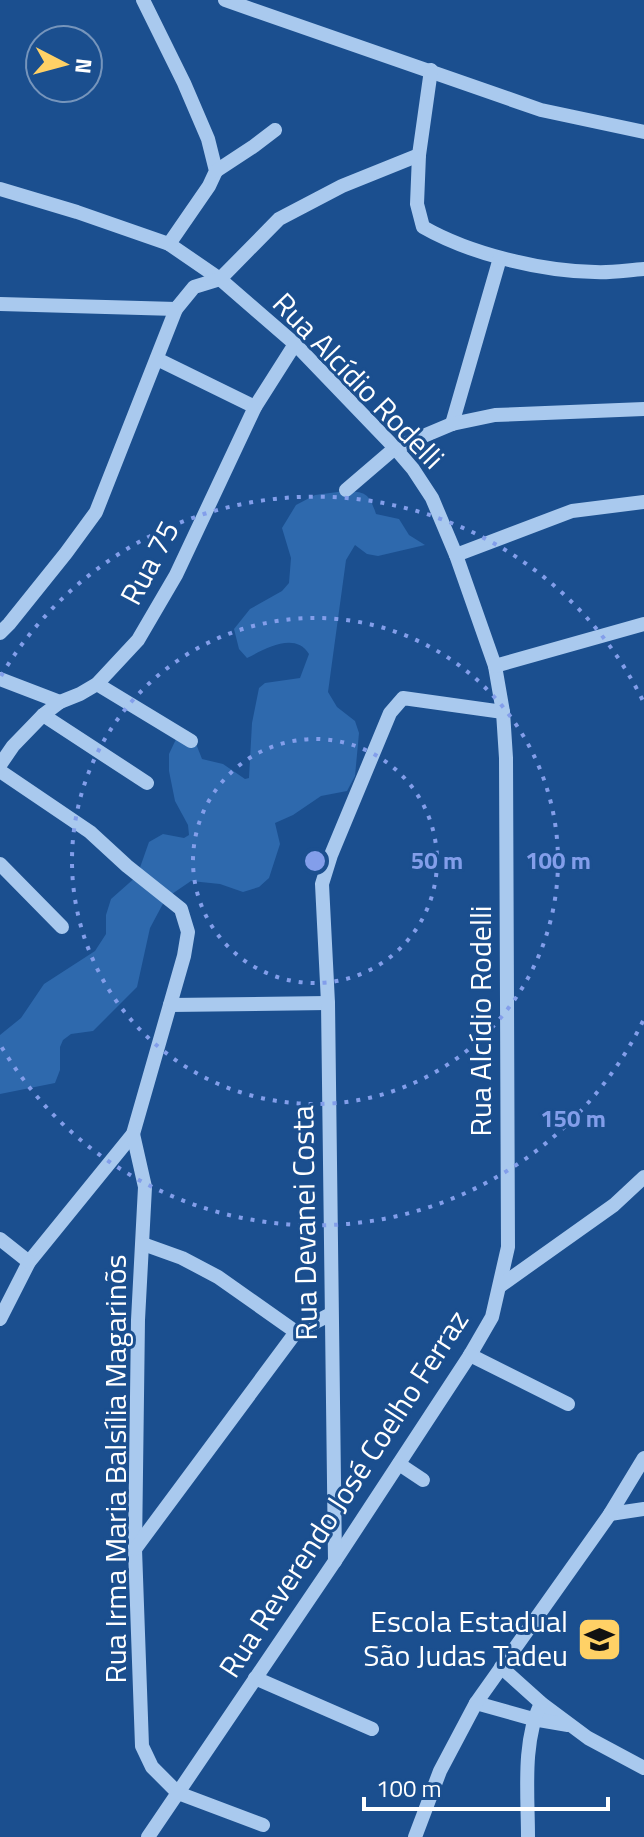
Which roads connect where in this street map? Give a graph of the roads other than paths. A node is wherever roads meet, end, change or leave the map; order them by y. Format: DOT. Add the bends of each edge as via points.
graph roads {
  1 [pos="143,0"];
  2 [pos="225,0"];
  3 [pos="431,70"];
  4 [pos="275,130"];
  5 [pos="644,132"];
  6 [pos="419,155"];
  7 [pos="216,171"];
  8 [pos="0,189"];
  9 [pos="169,244"];
  10 [pos="500,258"];
  11 [pos="644,269"];
  12 [pos="220,279"];
  13 [pos="0,304"];
  14 [pos="176,309"];
  15 [pos="295,344"];
  16 [pos="157,359"];
  17 [pos="255,407"];
  18 [pos="644,409"];
  19 [pos="452,424"];
  20 [pos="395,448"];
  21 [pos="346,490"];
  22 [pos="644,502"];
  23 [pos="456,555"];
  24 [pos="644,624"];
  25 [pos="0,633"];
  26 [pos="495,666"];
  27 [pos="0,679"];
  28 [pos="97,684"];
  29 [pos="60,702"];
  30 [pos="503,712"];
  31 [pos="43,715"];
  32 [pos="191,741"];
  33 [pos="0,768"];
  34 [pos="147,783"];
  35 [pos="0,864"];
  36 [pos="62,927"];
  37 [pos="328,1003"];
  38 [pos="170,1005"];
  39 [pos="133,1134"];
  40 [pos="644,1177"];
  41 [pos="0,1239"];
  42 [pos="143,1244"];
  43 [pos="29,1262"];
  44 [pos="500,1286"];
  45 [pos="331,1314"];
  46 [pos="0,1319"];
  47 [pos="296,1332"];
  48 [pos="470,1355"];
  49 [pos="568,1404"];
  50 [pos="644,1459"];
  51 [pos="399,1464"];
  52 [pos="423,1480"];
  53 [pos="644,1509"];
  54 [pos="610,1514"];
  55 [pos="135,1549"];
  56 [pos="335,1561"];
  57 [pos="501,1667"];
  58 [pos="255,1678"];
  59 [pos="476,1703"];
  60 [pos="541,1703"];
  61 [pos="533,1719"];
  62 [pos="572,1726"];
  63 [pos="372,1729"];
  64 [pos="644,1768"];
  65 [pos="178,1793"];
  66 [pos="263,1825"];
  67 [pos="148,1837"];
  68 [pos="415,1837"];
  69 [pos="528,1837"];
  1 -- 7 [label="street" via="208,139"];
  2 -- 3 [label="street"];
  3 -- 5 [label="street" via="541,110"];
  3 -- 6 [label="street"];
  4 -- 7 [label="street"];
  6 -- 10 [label="street" via="417,204 423,227"];
  6 -- 12 [label="street" via="279,219"];
  7 -- 9 [label="street"];
  8 -- 9 [label="street, Rua Alcídio Rodelli"];
  9 -- 12 [label="street, Rua Alcídio Rodelli"];
  10 -- 11 [label="street" via="595,272"];
  10 -- 19 [label="street"];
  12 -- 14 [label="street" via="194,287"];
  12 -- 15 [label="street, Rua Alcídio Rodelli"];
  13 -- 14 [label="street"];
  14 -- 16 [label="street"];
  15 -- 17 [label="street, Rua 75"];
  15 -- 20 [label="street, Rua Alcídio Rodelli"];
  16 -- 17 [label="street"];
  16 -- 25 [label="street" via="96,512"];
  17 -- 28 [label="street, Rua 75" via="176,575 138,640"];
  18 -- 19 [label="street" via="495,415"];
  19 -- 20 [label="street"];
  20 -- 21 [label="street"];
  20 -- 23 [label="street, Rua Alcídio Rodelli" via="432,498"];
  22 -- 23 [label="street" via="572,511"];
  23 -- 26 [label="street, Rua Alcídio Rodelli"];
  24 -- 26 [label="street"];
  26 -- 30 [label="street, Rua Alcídio Rodelli"];
  27 -- 29 [label="street"];
  28 -- 29 [label="street, Rua 75"];
  28 -- 32 [label="street"];
  29 -- 31 [label="street, Rua 75"];
  30 -- 37 [label="street, Rua Devanei Costa" via="403,698 390,713 322,884"];
  30 -- 44 [label="street, Rua Alcídio Rodelli" via="508,1247"];
  31 -- 33 [label="street, Rua 75"];
  31 -- 34 [label="street"];
  33 -- 38 [label="street" via="90,832 182,915 188,932"];
  35 -- 36 [label="street"];
  37 -- 38 [label="street"];
  37 -- 45 [label="street, Rua Devanei Costa"];
  38 -- 39 [label="street"];
  39 -- 42 [label="street, Rua Irma Maria Balsília Magarinõs" via="145,1187"];
  39 -- 43 [label="street"];
  40 -- 44 [label="street, Rua Reverendo José Coelho Ferraz" via="614,1205"];
  41 -- 43 [label="street"];
  42 -- 47 [label="street" via="218,1277"];
  42 -- 55 [label="street, Rua Irma Maria Balsília Magarinõs"];
  43 -- 46 [label="street"];
  44 -- 48 [label="street, Rua Reverendo José Coelho Ferraz" via="492,1317"];
  45 -- 47 [label="street"];
  45 -- 56 [label="street, Rua Devanei Costa"];
  47 -- 55 [label="street"];
  48 -- 49 [label="street"];
  48 -- 51 [label="street, Rua Reverendo José Coelho Ferraz"];
  50 -- 54 [label="street"];
  51 -- 52 [label="street"];
  51 -- 56 [label="street, Rua Reverendo José Coelho Ferraz"];
  53 -- 54 [label="street"];
  54 -- 57 [label="street"];
  55 -- 65 [label="street, Rua Irma Maria Balsília Magarinõs" via="142,1746 152,1767"];
  56 -- 58 [label="street, Rua Reverendo José Coelho Ferraz"];
  57 -- 59 [label="street"];
  57 -- 60 [label="street"];
  58 -- 63 [label="street"];
  58 -- 65 [label="street, Rua Reverendo José Coelho Ferraz"];
  59 -- 61 [label="street"];
  59 -- 68 [label="street" via="440,1771"];
  60 -- 61 [label="street"];
  60 -- 62 [label="street"];
  61 -- 62 [label="street"];
  61 -- 69 [label="street"];
  62 -- 64 [label="street"];
  65 -- 66 [label="street"];
  65 -- 67 [label="street, Rua Reverendo José Coelho Ferraz"];
}
